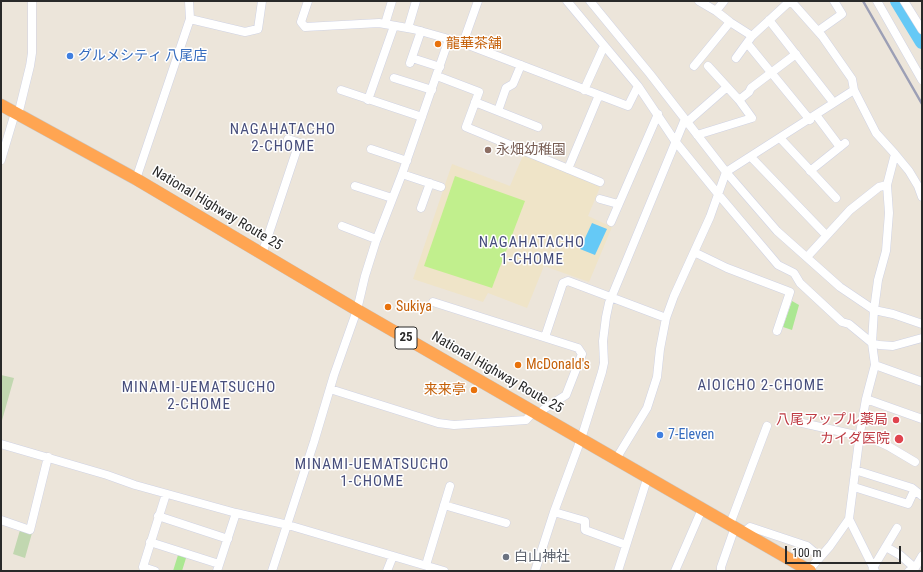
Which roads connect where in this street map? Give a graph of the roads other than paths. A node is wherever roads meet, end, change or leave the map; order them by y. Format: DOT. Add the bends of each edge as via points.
graph roads {
  1 [pos="32,1"];
  2 [pos="189,1"];
  3 [pos="262,1"];
  4 [pos="308,1"];
  5 [pos="392,1"];
  6 [pos="416,1"];
  7 [pos="478,1"];
  8 [pos="567,1"];
  9 [pos="590,1"];
  10 [pos="699,1"];
  11 [pos="724,1"];
  12 [pos="790,1"];
  13 [pos="834,1"];
  14 [pos="877,1"];
  15 [pos="904,1"];
  16 [pos="716,10"];
  17 [pos="190,19"];
  18 [pos="769,20"];
  19 [pos="730,22"];
  20 [pos="389,25"];
  21 [pos="408,28"];
  22 [pos="922,30"];
  23 [pos="818,31"];
  24 [pos="420,32"];
  25 [pos="449,39"];
  26 [pos="750,39"];
  27 [pos="464,43"];
  28 [pos="604,46"];
  29 [pos="796,54"];
  30 [pos="736,58"];
  31 [pos="521,65"];
  32 [pos="694,66"];
  33 [pos="708,66"];
  34 [pos="440,67"];
  35 [pos="771,72"];
  36 [pos="437,76"];
  37 [pos="394,78"];
  38 [pos="922,80"];
  39 [pos="638,86"];
  40 [pos="727,87"];
  41 [pos="341,90"];
  42 [pos="432,90"];
  43 [pos="584,90"];
  44 [pos="854,90"];
  45 [pos="599,95"];
  46 [pos="368,100"];
  47 [pos="738,100"];
  48 [pos="475,102"];
  49 [pos="833,102"];
  50 [pos="1,105"];
  51 [pos="498,111"];
  52 [pos="17,114"];
  53 [pos="658,114"];
  54 [pos="422,117"];
  55 [pos="813,117"];
  56 [pos="686,120"];
  57 [pos="538,127"];
  58 [pos="697,135"];
  59 [pos="780,138"];
  60 [pos="288,139"];
  61 [pos="675,141"];
  62 [pos="299,143"];
  63 [pos="309,146"];
  64 [pos="371,149"];
  65 [pos="895,154"];
  66 [pos="750,157"];
  67 [pos="1,160"];
  68 [pos="407,161"];
  69 [pos="568,168"];
  70 [pos="810,171"];
  71 [pos="726,172"];
  72 [pos="402,174"];
  73 [pos="136,179"];
  74 [pos="600,182"];
  75 [pos="430,183"];
  76 [pos="887,185"];
  77 [pos="355,186"];
  78 [pos="441,187"];
  79 [pos="718,194"];
  80 [pos="922,197"];
  81 [pos="392,198"];
  82 [pos="836,198"];
  83 [pos="600,199"];
  84 [pos="618,204"];
  85 [pos="422,208"];
  86 [pos="611,222"];
  87 [pos="342,226"];
  88 [pos="826,235"];
  89 [pos="376,239"];
  90 [pos="694,252"];
  91 [pos="262,254"];
  92 [pos="807,257"];
  93 [pos="798,280"];
  94 [pos="790,292"];
  95 [pos="612,297"];
  96 [pos="433,302"];
  97 [pos="357,310"];
  98 [pos="874,310"];
  99 [pos="666,318"];
  100 [pos="920,321"];
  101 [pos="777,331"];
  102 [pos="545,337"];
  103 [pos="922,338"];
  104 [pos="872,343"];
  105 [pos="875,365"];
  106 [pos="922,382"];
  107 [pos="330,389"];
  108 [pos="866,399"];
  109 [pos="536,412"];
  110 [pos="922,419"];
  111 [pos="798,422"];
  112 [pos="767,426"];
  113 [pos="860,434"];
  114 [pos="581,439"];
  115 [pos="1,444"];
  116 [pos="48,457"];
  117 [pos="616,459"];
  118 [pos="915,462"];
  119 [pos="855,470"];
  120 [pos="648,476"];
  121 [pos="450,486"];
  122 [pos="854,487"];
  123 [pos="914,491"];
  124 [pos="166,494"];
  125 [pos="922,496"];
  126 [pos="444,505"];
  127 [pos="702,509"];
  128 [pos="554,512"];
  129 [pos="236,513"];
  130 [pos="158,516"];
  131 [pos="848,519"];
  132 [pos="1,520"];
  133 [pos="506,523"];
  134 [pos="288,525"];
  135 [pos="737,528"];
  136 [pos="898,528"];
  137 [pos="228,539"];
  138 [pos="150,542"];
  139 [pos="626,545"];
  140 [pos="886,547"];
  141 [pos="393,556"];
  142 [pos="922,556"];
  143 [pos="820,557"];
  144 [pos="421,567"];
  145 [pos="218,568"];
  146 [pos="144,569"];
  147 [pos="874,569"];
  148 [pos="912,569"];
  149 [pos="155,571"];
  150 [pos="272,571"];
  151 [pos="388,571"];
  152 [pos="444,571"];
  153 [pos="535,571"];
  154 [pos="618,571"];
  155 [pos="675,571"];
  156 [pos="721,571"];
  157 [pos="809,571"];
  1 -- 52 [label="street" via="32,53"];
  2 -- 17 [label="street"];
  3 -- 17 [label="street" via="258,29 245,32"];
  4 -- 20 [label="street" via="301,22 305,27 358,23"];
  5 -- 20 [label="street"];
  6 -- 21 [label="street"];
  7 -- 27 [label="street"];
  8 -- 28 [label="street"];
  9 -- 56 [label="street"];
  10 -- 16 [label="street"];
  11 -- 16 [label="street"];
  12 -- 18 [label="street"];
  12 -- 23 [label="street"];
  13 -- 23 [label="street" via="842,14"];
  14 -- 38 [label="street"];
  15 -- 22 [label="street"];
  16 -- 19 [label="street"];
  17 -- 73 [label="street"];
  18 -- 26 [label="street"];
  18 -- 29 [label="street"];
  19 -- 26 [label="street"];
  19 -- 32 [label="street"];
  20 -- 21 [label="street"];
  20 -- 46 [label="street"];
  21 -- 24 [label="street"];
  23 -- 44 [label="street" via="852,79"];
  24 -- 25 [label="street"];
  24 -- 34 [label="street" via="411,61"];
  25 -- 27 [label="street"];
  25 -- 34 [label="street"];
  26 -- 30 [label="street"];
  26 -- 35 [label="street"];
  27 -- 31 [label="street"];
  28 -- 39 [label="street"];
  28 -- 43 [label="street"];
  29 -- 35 [label="street"];
  29 -- 49 [label="street"];
  31 -- 43 [label="street"];
  31 -- 51 [label="street" via="513,84 506,88"];
  33 -- 40 [label="street"];
  34 -- 36 [label="street"];
  35 -- 47 [label="street"];
  35 -- 55 [label="street"];
  36 -- 42 [label="street"];
  36 -- 48 [label="street" via="479,92"];
  37 -- 42 [label="street"];
  39 -- 45 [label="street" via="628,106"];
  39 -- 53 [label="street"];
  40 -- 47 [label="street"];
  40 -- 56 [label="street"];
  41 -- 46 [label="street"];
  42 -- 54 [label="street"];
  43 -- 45 [label="street"];
  44 -- 49 [label="street"];
  44 -- 65 [label="street" via="876,133"];
  45 -- 69 [label="street"];
  46 -- 54 [label="street"];
  47 -- 58 [label="street" via="752,118"];
  48 -- 51 [label="street"];
  48 -- 69 [label="street" via="466,127"];
  49 -- 55 [label="street"];
  50 -- 52 [label="highway, National Highway Route 25 / 25"];
  51 -- 57 [label="street"];
  52 -- 67 [label="street"];
  52 -- 73 [label="highway, National Highway Route 25 / 25"];
  53 -- 61 [label="street"];
  53 -- 84 [label="street"];
  54 -- 68 [label="street"];
  55 -- 59 [label="street"];
  55 -- 70 [label="street" via="843,145"];
  56 -- 58 [label="street"];
  56 -- 61 [label="street"];
  58 -- 71 [label="street"];
  59 -- 66 [label="street"];
  59 -- 70 [label="street"];
  60 -- 62 [label="street"];
  61 -- 79 [label="street"];
  61 -- 95 [label="street"];
  62 -- 63 [label="street"];
  62 -- 91 [label="street"];
  64 -- 68 [label="street"];
  65 -- 76 [label="street"];
  65 -- 80 [label="street" via="909,171"];
  66 -- 71 [label="street"];
  66 -- 88 [label="street"];
  68 -- 72 [label="street"];
  69 -- 74 [label="street"];
  70 -- 82 [label="street"];
  71 -- 79 [label="street"];
  71 -- 92 [label="street" via="777,231"];
  72 -- 75 [label="street"];
  72 -- 81 [label="street"];
  73 -- 91 [label="highway, National Highway Route 25 / 25"];
  75 -- 78 [label="street"];
  75 -- 85 [label="street"];
  76 -- 88 [label="street" via="879,187 850,210"];
  76 -- 98 [label="street" via="889,213 886,251 878,280"];
  77 -- 81 [label="street"];
  79 -- 90 [label="street"];
  79 -- 93 [label="street" via="778,266 794,273"];
  81 -- 89 [label="street"];
  83 -- 84 [label="street"];
  84 -- 86 [label="street"];
  87 -- 89 [label="street"];
  88 -- 92 [label="street"];
  89 -- 97 [label="street"];
  90 -- 94 [label="street" via="727,268"];
  90 -- 99 [label="street"];
  91 -- 97 [label="highway, National Highway Route 25 / 25"];
  92 -- 98 [label="street" via="840,287"];
  93 -- 94 [label="street"];
  93 -- 104 [label="street" via="842,322 849,324"];
  94 -- 101 [label="street"];
  95 -- 99 [label="street"];
  95 -- 102 [label="street" via="568,281 563,283"];
  95 -- 114 [label="street" via="606,317 602,372"];
  96 -- 102 [label="street"];
  97 -- 107 [label="street"];
  97 -- 109 [label="highway, National Highway Route 25 / 25"];
  98 -- 100 [label="street"];
  98 -- 104 [label="street"];
  99 -- 117 [label="street" via="656,377 647,408"];
  102 -- 109 [label="street" via="578,348 582,354 566,395"];
  103 -- 104 [label="street" via="893,346"];
  104 -- 105 [label="street"];
  105 -- 106 [label="street"];
  105 -- 108 [label="street"];
  107 -- 109 [label="street" via="438,423 454,425 526,420"];
  107 -- 134 [label="street"];
  108 -- 110 [label="street"];
  108 -- 113 [label="street"];
  109 -- 114 [label="highway, National Highway Route 25 / 25"];
  111 -- 113 [label="street"];
  112 -- 135 [label="street"];
  113 -- 118 [label="street" via="888,446"];
  113 -- 119 [label="street"];
  114 -- 117 [label="highway, National Highway Route 25 / 25"];
  114 -- 128 [label="street"];
  115 -- 116 [label="street"];
  116 -- 124 [label="street"];
  116 -- 132 [label="street" via="30,530"];
  117 -- 120 [label="highway, National Highway Route 25 / 25"];
  119 -- 122 [label="street"];
  119 -- 123 [label="street" via="912,488"];
  120 -- 127 [label="highway, National Highway Route 25 / 25"];
  120 -- 139 [label="street"];
  121 -- 126 [label="street"];
  122 -- 123 [label="street" via="908,504"];
  122 -- 131 [label="street"];
  123 -- 125 [label="street"];
  124 -- 129 [label="street"];
  124 -- 130 [label="street"];
  126 -- 133 [label="street"];
  126 -- 144 [label="street"];
  127 -- 135 [label="highway, National Highway Route 25 / 25"];
  127 -- 155 [label="street"];
  128 -- 139 [label="street" via="585,521 585,530"];
  128 -- 153 [label="street"];
  129 -- 134 [label="street"];
  129 -- 137 [label="street"];
  130 -- 137 [label="street"];
  130 -- 138 [label="street"];
  131 -- 143 [label="street"];
  131 -- 147 [label="street"];
  134 -- 141 [label="street"];
  134 -- 150 [label="street"];
  135 -- 143 [label="street" via="750,527 807,546"];
  135 -- 156 [label="street"];
  135 -- 157 [label="highway, National Highway Route 25 / 25"];
  136 -- 140 [label="street"];
  137 -- 145 [label="street"];
  138 -- 145 [label="street"];
  138 -- 146 [label="street"];
  139 -- 154 [label="street"];
  140 -- 147 [label="street"];
  140 -- 148 [label="street" via="900,555"];
  141 -- 144 [label="street"];
  141 -- 151 [label="street"];
  142 -- 148 [label="street"];
  143 -- 157 [label="street"];
  144 -- 152 [label="street"];
  146 -- 149 [label="street"];
}
